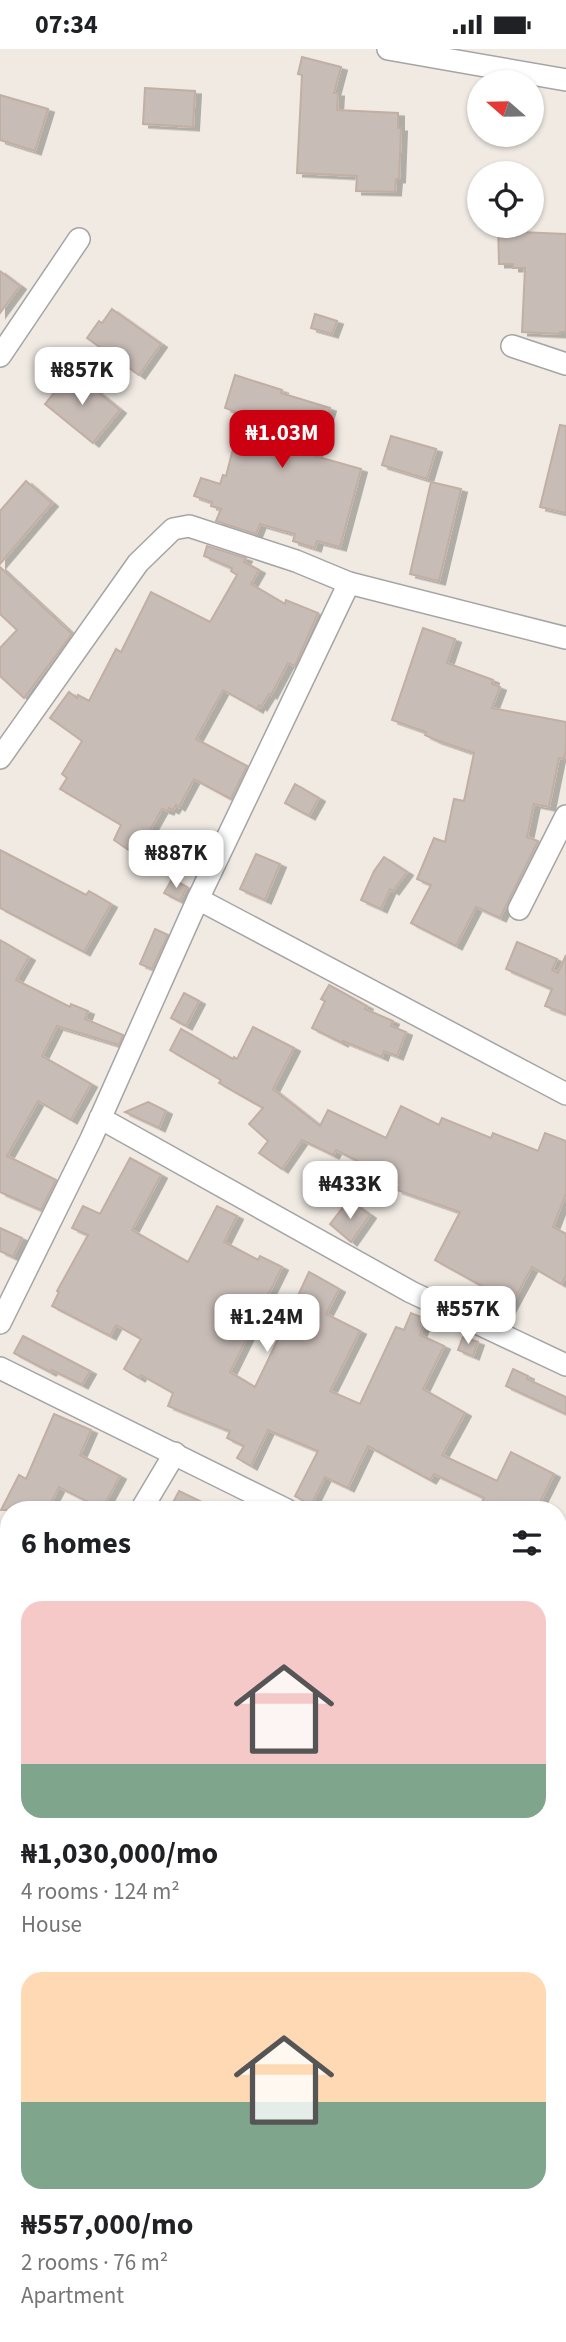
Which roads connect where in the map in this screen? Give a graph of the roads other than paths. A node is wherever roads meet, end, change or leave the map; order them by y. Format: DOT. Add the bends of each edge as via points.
graph roads {
  1 [pos="388,49"];
  2 [pos="566,80"];
  3 [pos="79,239"];
  4 [pos="512,346"];
  5 [pos="0,356"];
  6 [pos="566,364"];
  7 [pos="349,583"];
  8 [pos="566,638"];
  9 [pos="0,758"];
  10 [pos="566,816"];
  11 [pos="198,898"];
  12 [pos="519,909"];
  13 [pos="566,1094"];
  14 [pos="100,1118"];
  15 [pos="0,1323"];
  16 [pos="566,1365"];
  17 [pos="0,1367"];
  18 [pos="175,1454"];
  19 [pos="146,1501"];
  20 [pos="269,1501"];
  1 -- 2 [label="street"];
  3 -- 5 [label="street"];
  4 -- 6 [label="street"];
  7 -- 8 [label="street"];
  7 -- 9 [label="street" via="189,526 173,529 138,563"];
  7 -- 11 [label="street"];
  10 -- 12 [label="street"];
  11 -- 13 [label="street"];
  11 -- 14 [label="street"];
  14 -- 15 [label="street"];
  14 -- 16 [label="street" via="411,1292"];
  17 -- 18 [label="street"];
  18 -- 19 [label="street"];
  18 -- 20 [label="street"];
}
